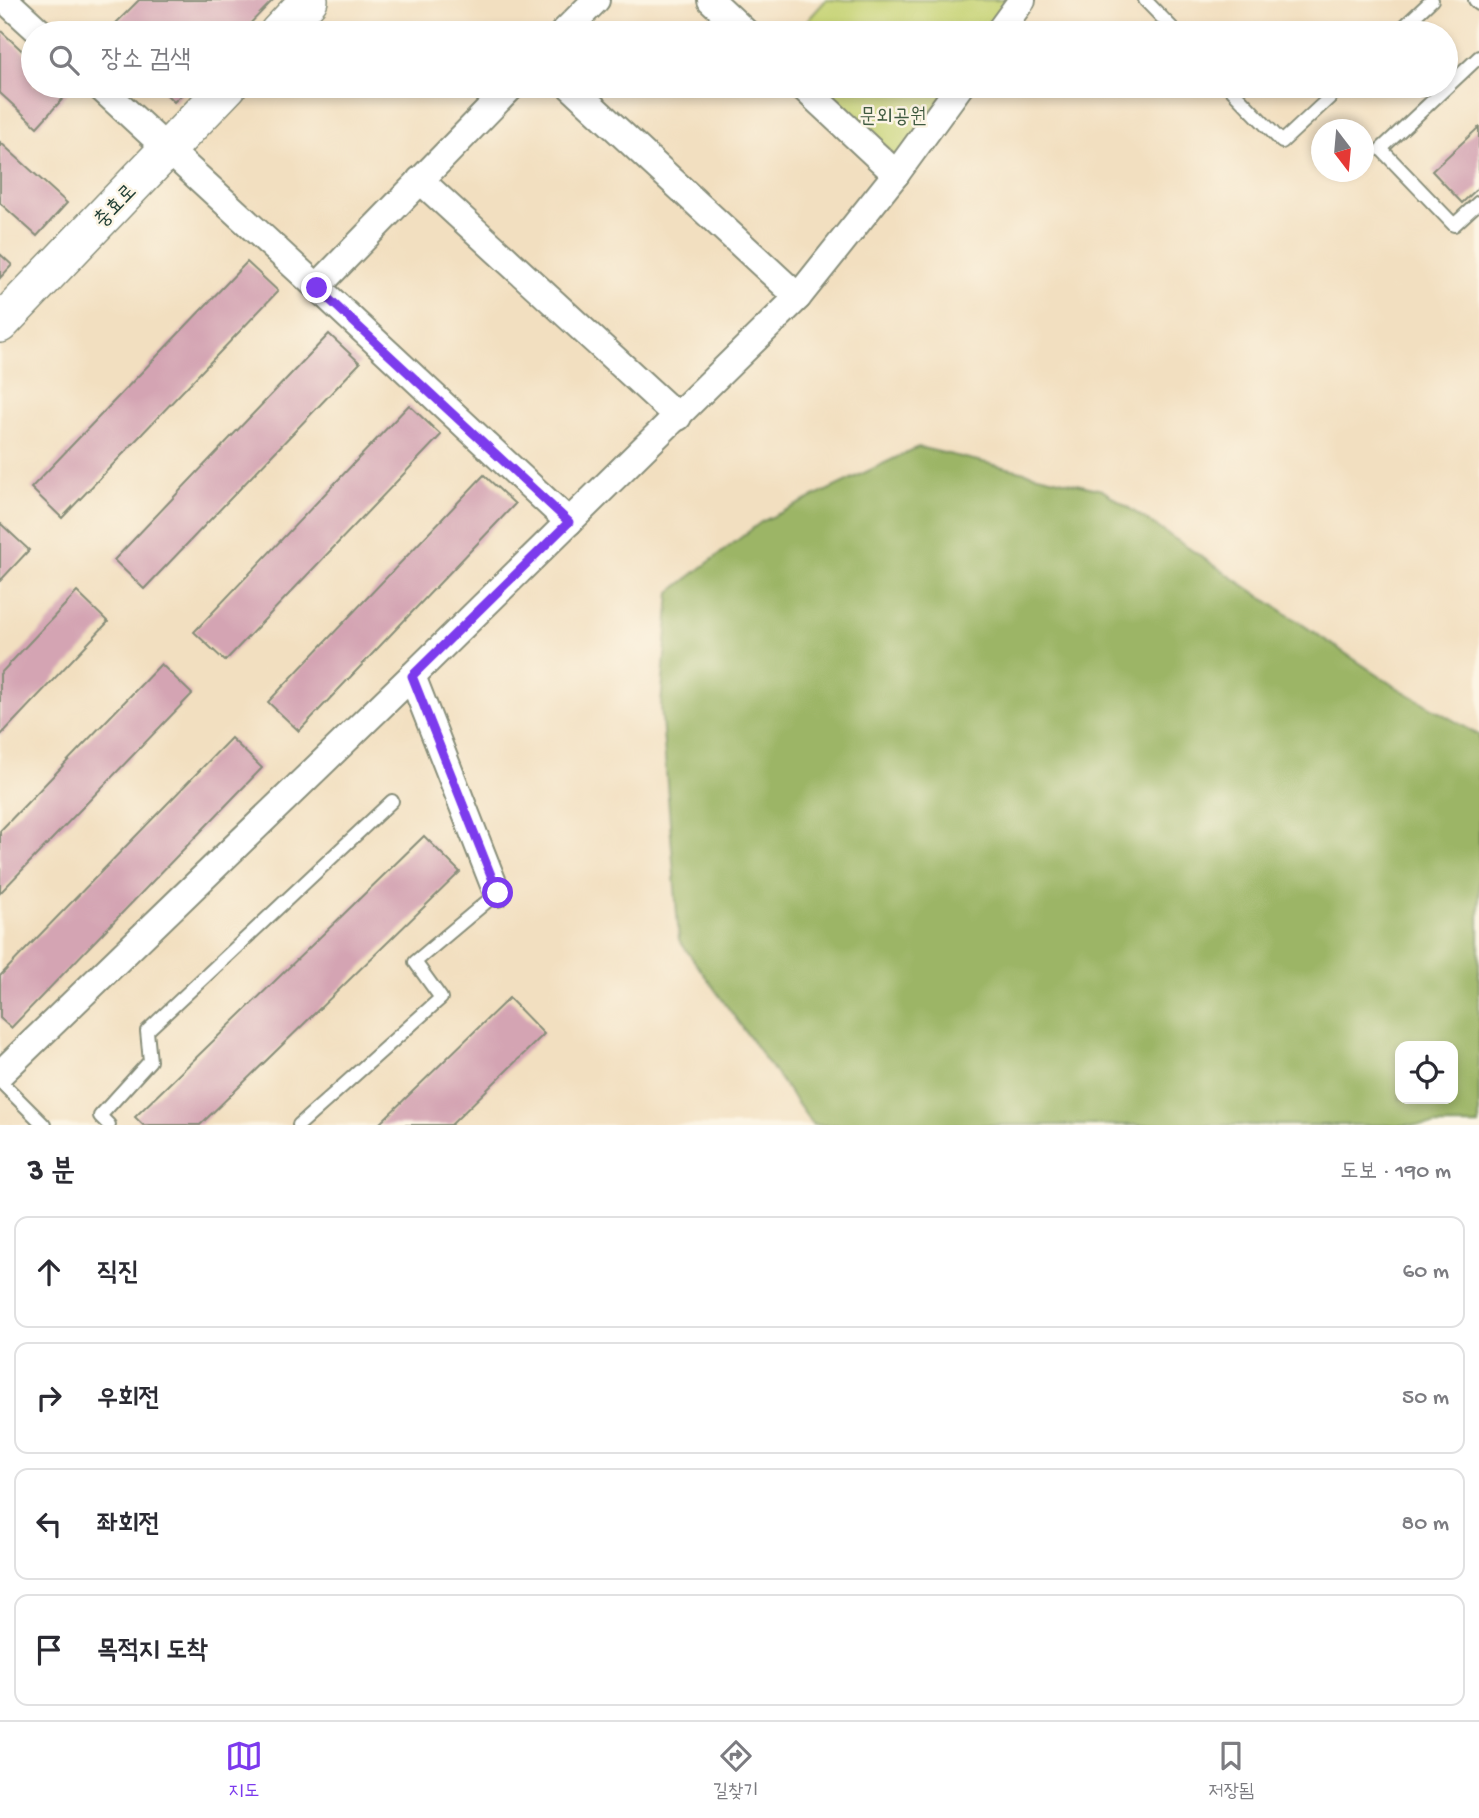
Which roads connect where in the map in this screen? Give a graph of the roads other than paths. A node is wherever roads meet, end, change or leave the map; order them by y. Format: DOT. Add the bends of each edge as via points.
graph roads {
  1 [pos="5,0"];
  2 [pos="309,0"];
  3 [pos="596,0"];
  4 [pos="711,0"];
  5 [pos="1022,0"];
  6 [pos="1145,0"];
  7 [pos="1432,0"];
  8 [pos="1475,0"];
  9 [pos="1479,4"];
  10 [pos="28,21"];
  11 [pos="289,21"];
  12 [pos="575,21"];
  13 [pos="733,21"];
  14 [pos="1007,21"];
  15 [pos="1165,21"];
  16 [pos="1410,21"];
  17 [pos="1479,57"];
  18 [pos="1458,77"];
  19 [pos="112,98"];
  20 [pos="216,98"];
  21 [pos="500,98"];
  22 [pos="583,98"];
  23 [pos="815,98"];
  24 [pos="951,98"];
  25 [pos="1240,98"];
  26 [pos="1329,98"];
  27 [pos="1435,98"];
  28 [pos="168,148"];
  29 [pos="896,174"];
  30 [pos="420,180"];
  31 [pos="1479,202"];
  32 [pos="317,288"];
  33 [pos="798,297"];
  34 [pos="0,324"];
  35 [pos="678,416"];
  36 [pos="569,522"];
  37 [pos="412,676"];
  38 [pos="392,801"];
  39 [pos="498,893"];
  40 [pos="0,1074"];
  41 [pos="0,1081"];
  42 [pos="44,1125"];
  43 [pos="108,1125"];
  44 [pos="299,1125"];
  1 -- 10 [label="street"];
  2 -- 11 [label="street"];
  3 -- 12 [label="street"];
  4 -- 13 [label="street"];
  5 -- 14 [label="street"];
  6 -- 15 [label="lane"];
  7 -- 16 [label="lane"];
  8 -- 9 [label="lane"];
  17 -- 18 [label="lane"];
  19 -- 28 [label="street"];
  20 -- 28 [label="street, 충효로"];
  21 -- 30 [label="street"];
  22 -- 33 [label="street"];
  23 -- 29 [label="street"];
  24 -- 29 [label="street"];
  25 -- 26 [label="lane" via="1282,142"];
  27 -- 31 [label="lane" via="1381,149 1454,225"];
  28 -- 32 [label="street"];
  28 -- 34 [label="street, 충효로"];
  29 -- 33 [label="street"];
  30 -- 32 [label="street"];
  30 -- 35 [label="street"];
  32 -- 36 [label="street"];
  33 -- 35 [label="street"];
  35 -- 36 [label="street"];
  36 -- 37 [label="street"];
  37 -- 39 [label="street"];
  37 -- 40 [label="street"];
  38 -- 43 [label="lane" via="148,1031 150,1061 100,1116"];
  39 -- 44 [label="lane" via="415,962 442,998"];
  41 -- 42 [label="lane"];
}
